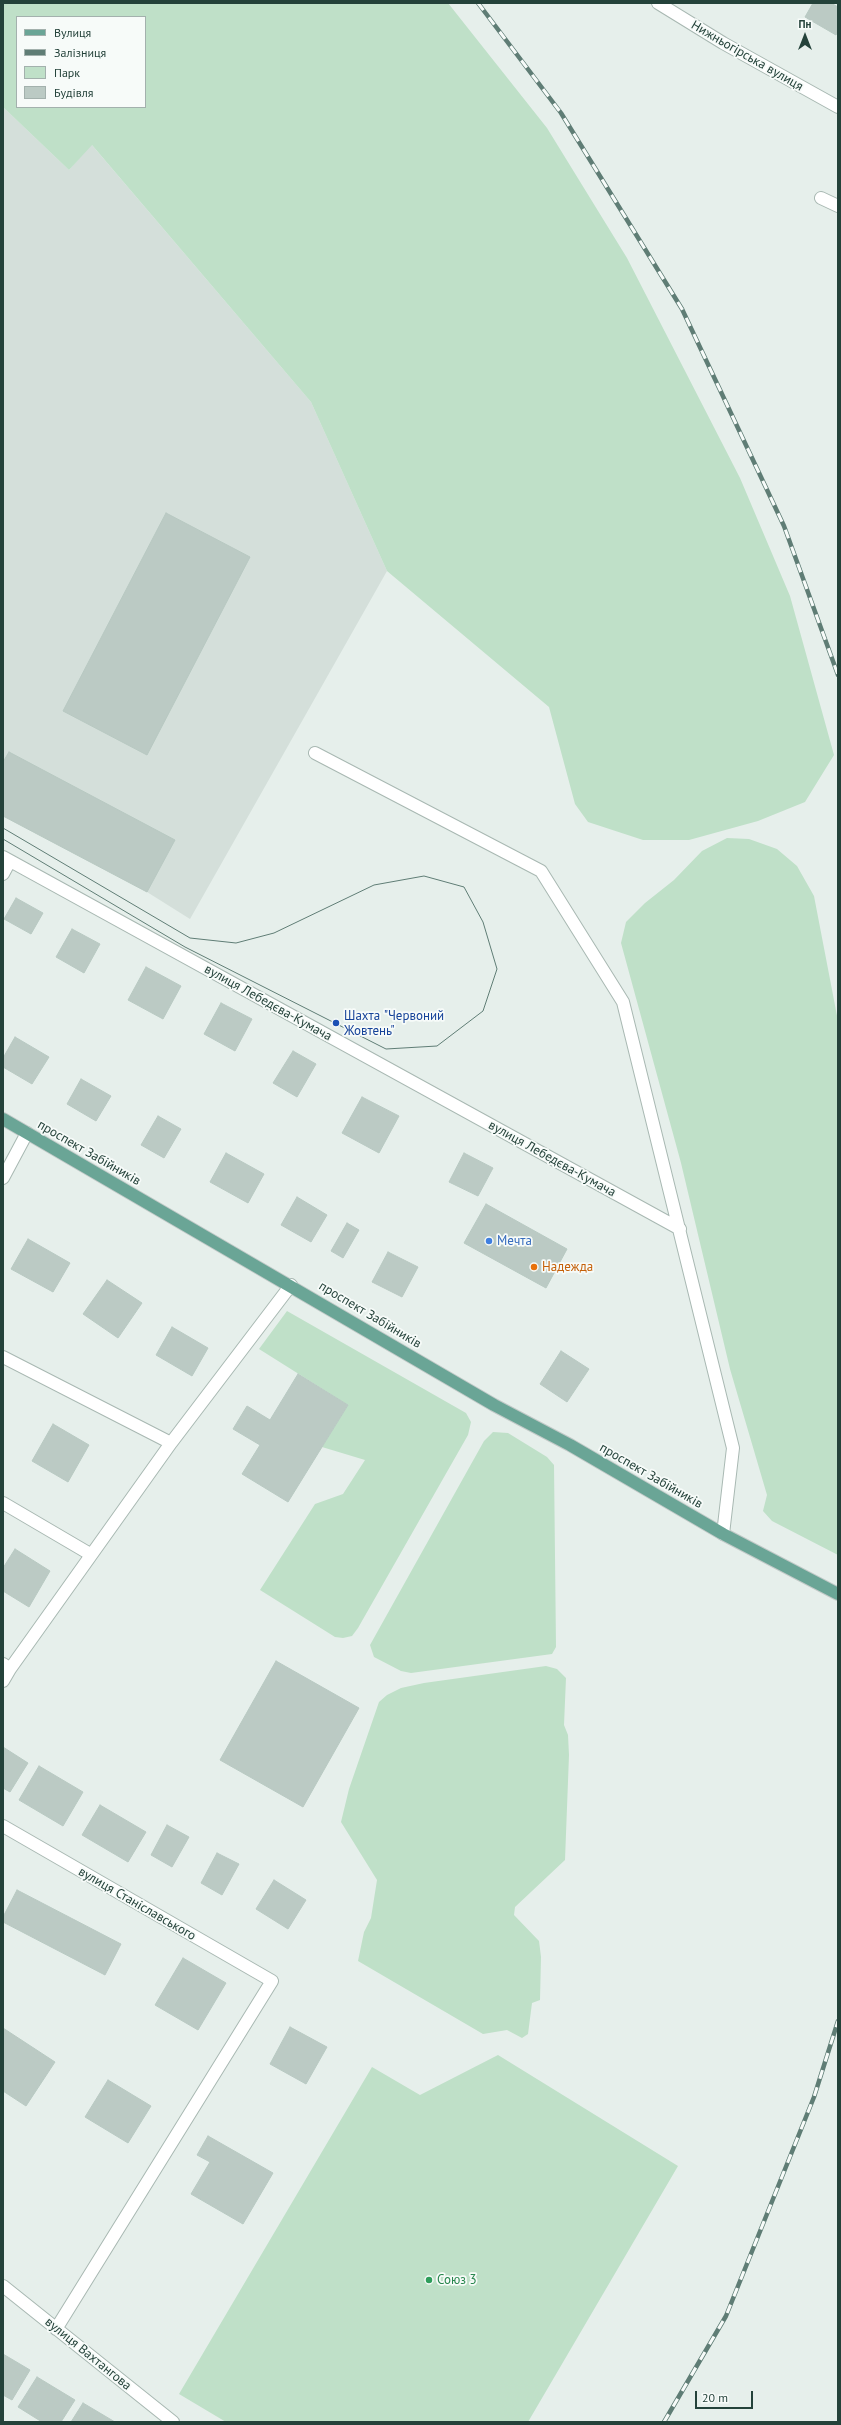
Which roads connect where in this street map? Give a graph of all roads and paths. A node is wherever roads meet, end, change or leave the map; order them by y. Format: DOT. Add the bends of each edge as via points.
graph roads {
  1 [pos="658,3"];
  2 [pos="838,107"];
  3 [pos="821,198"];
  4 [pos="838,206"];
  5 [pos="315,753"];
  6 [pos="7,859"];
  7 [pos="3,874"];
  8 [pos="3,1119"];
  9 [pos="27,1133"];
  10 [pos="3,1178"];
  11 [pos="680,1230"];
  12 [pos="291,1285"];
  13 [pos="3,1357"];
  14 [pos="171,1443"];
  15 [pos="3,1504"];
  16 [pos="723,1534"];
  17 [pos="90,1554"];
  18 [pos="838,1594"];
  19 [pos="7,1666"];
  20 [pos="3,1681"];
  21 [pos="3,1826"];
  22 [pos="3,2286"];
  23 [pos="56,2329"];
  24 [pos="172,2422"];
  1 -- 2 [label="street, Нижньогірська вулиця" via="723,44"];
  3 -- 4 [label="street"];
  5 -- 11 [label="street" via="541,871 623,1002"];
  6 -- 7 [label="street"];
  6 -- 11 [label="street, вулиця Лебедєва-Кумача"];
  8 -- 9 [label="main road, проспект Забійників"];
  9 -- 10 [label="street"];
  9 -- 12 [label="main road, проспект Забійників"];
  11 -- 16 [label="street" via="733,1448"];
  12 -- 14 [label="street"];
  12 -- 16 [label="main road, проспект Забійників" via="494,1405 570,1445"];
  13 -- 14 [label="street"];
  14 -- 17 [label="street"];
  15 -- 17 [label="street"];
  16 -- 18 [label="main road, проспект Забійників"];
  17 -- 19 [label="street"];
  19 -- 20 [label="street"];
  21 -- 23 [label="street, вулиця Станіславського" via="272,1981"];
  22 -- 23 [label="street, вулиця Вахтангова"];
  23 -- 24 [label="street, вулиця Вахтангова"];
}
